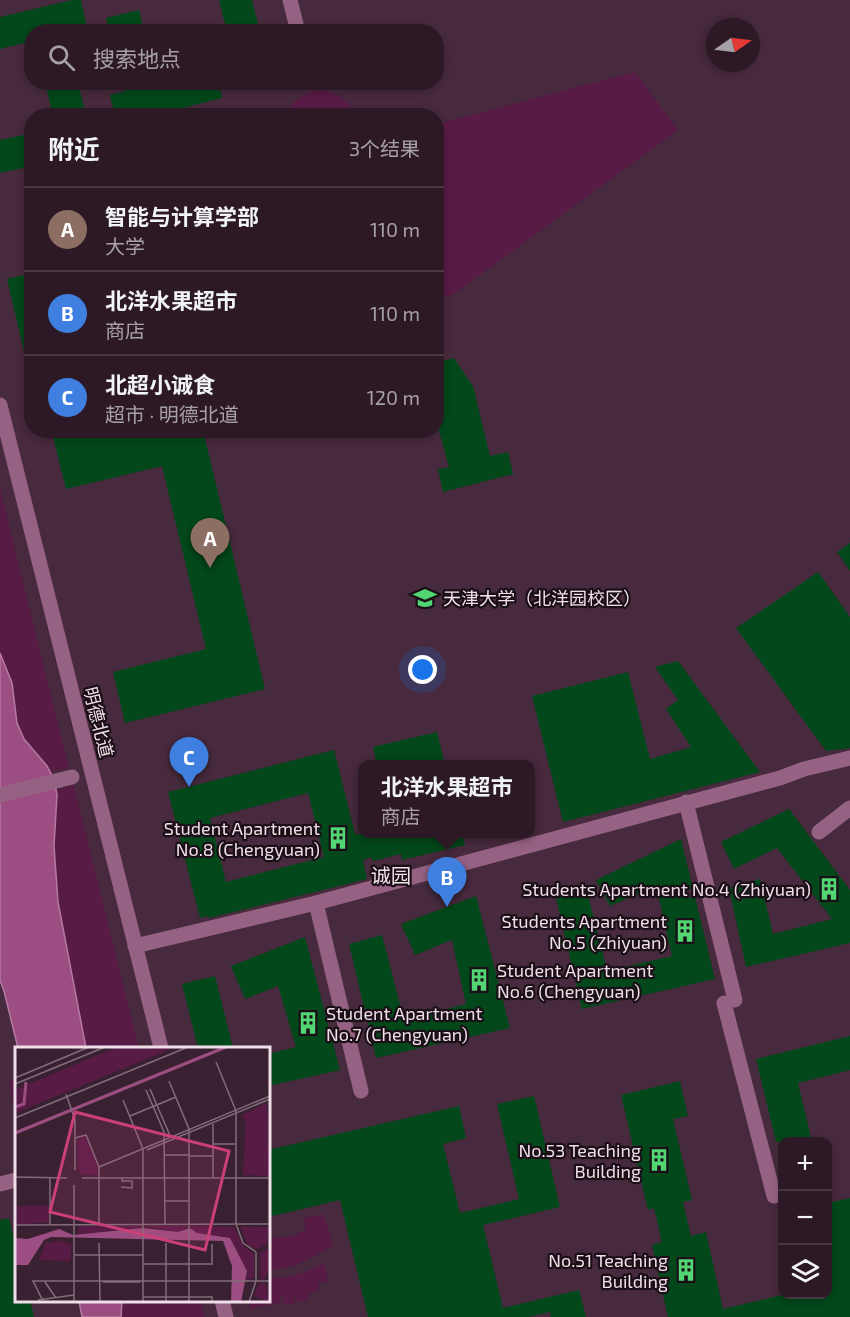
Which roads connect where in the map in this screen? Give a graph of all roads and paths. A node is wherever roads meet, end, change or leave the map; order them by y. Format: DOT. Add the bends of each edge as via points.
graph roads {
  1 [pos="290,0"];
  2 [pos="295,24"];
  3 [pos="0,405"];
  4 [pos="850,758"];
  5 [pos="72,777"];
  6 [pos="0,795"];
  7 [pos="686,802"];
  8 [pos="850,808"];
  9 [pos="819,832"];
  10 [pos="316,903"];
  11 [pos="135,946"];
  12 [pos="161,1047"];
  13 [pos="361,1091"];
  14 [pos="15,1180"];
  15 [pos="0,1184"];
  16 [pos="774,1197"];
  17 [pos="222,1302"];
  18 [pos="226,1317"];
  1 -- 2 [label="street"];
  3 -- 11 [label="street, 明德北道"];
  4 -- 7 [label="street"];
  5 -- 6 [label="street"];
  7 -- 10 [label="street"];
  7 -- 16 [label="street"];
  8 -- 9 [label="street"];
  10 -- 11 [label="street"];
  10 -- 13 [label="street"];
  11 -- 12 [label="street, 明德北道"];
  14 -- 15 [label="street"];
  17 -- 18 [label="street"];
}
